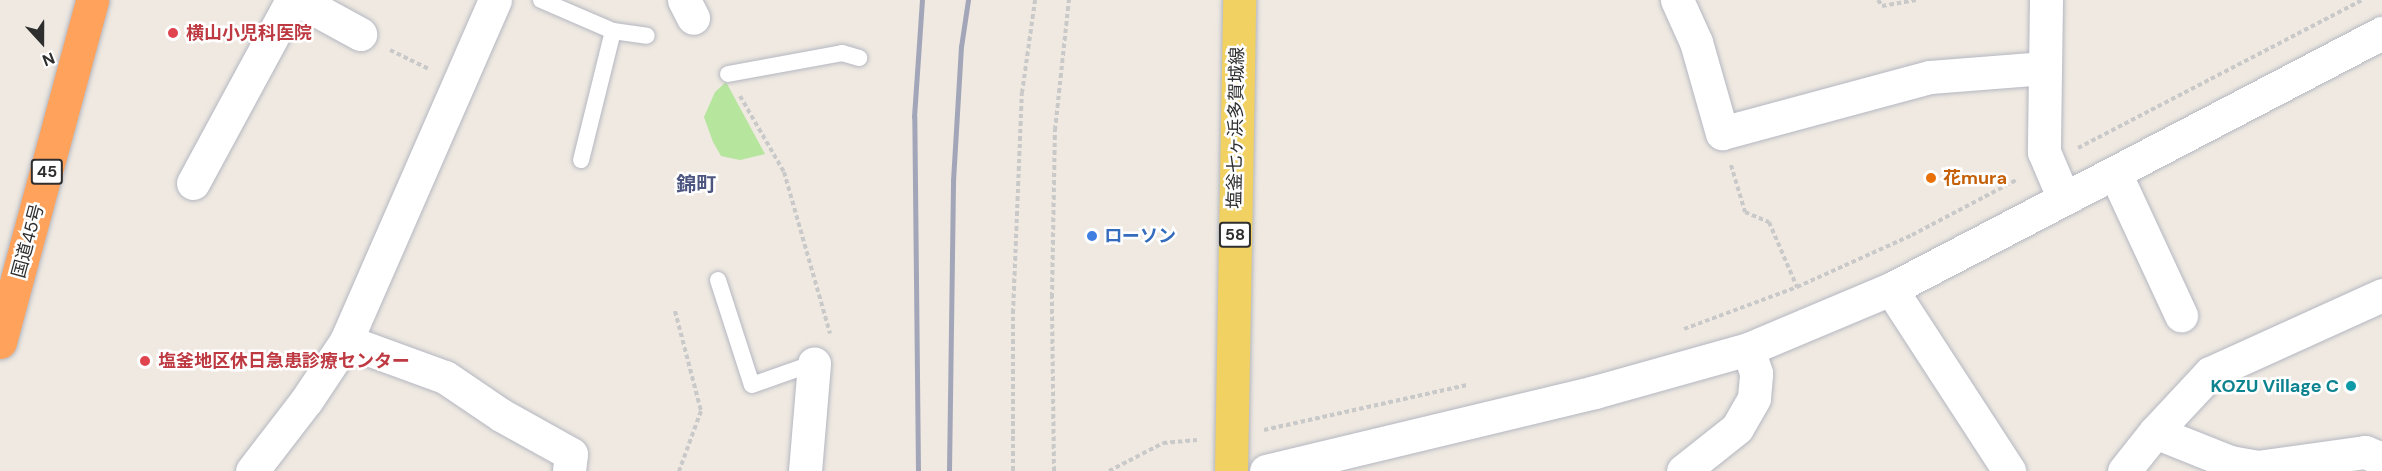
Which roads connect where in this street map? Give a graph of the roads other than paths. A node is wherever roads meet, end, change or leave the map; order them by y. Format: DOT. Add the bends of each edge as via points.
graph roads {
  1 [pos="92,0"];
  2 [pos="292,0"];
  3 [pos="298,0"];
  4 [pos="495,0"];
  5 [pos="541,0"];
  6 [pos="1239,0"];
  7 [pos="1677,0"];
  8 [pos="2046,0"];
  9 [pos="613,31"];
  10 [pos="2382,33"];
  11 [pos="360,34"];
  12 [pos="648,36"];
  13 [pos="859,58"];
  14 [pos="2046,68"];
  15 [pos="728,74"];
  16 [pos="581,160"];
  17 [pos="2115,173"];
  18 [pos="193,183"];
  19 [pos="2064,199"];
  20 [pos="718,280"];
  21 [pos="1891,289"];
  22 [pos="2382,296"];
  23 [pos="2181,315"];
  24 [pos="346,341"];
  25 [pos="0,342"];
  26 [pos="1748,350"];
  27 [pos="813,363"];
  28 [pos="2155,432"];
  29 [pos="2382,459"];
  30 [pos="252,471"];
  31 [pos="569,471"];
  32 [pos="805,471"];
  33 [pos="1231,471"];
  34 [pos="1266,471"];
  35 [pos="1683,471"];
  36 [pos="2009,471"];
  37 [pos="2124,471"];
  1 -- 25 [label="highway, 国道45号 / 45"];
  2 -- 18 [label="street"];
  3 -- 11 [label="street"];
  4 -- 24 [label="street"];
  5 -- 9 [label="lane"];
  6 -- 33 [label="main road, 塩釜七ヶ浜多賀城線 / 58"];
  7 -- 14 [label="street" via="1696,42 1722,133 1930,77"];
  8 -- 14 [label="street"];
  9 -- 12 [label="lane"];
  9 -- 16 [label="lane"];
  10 -- 17 [label="street"];
  13 -- 15 [label="lane" via="842,53"];
  14 -- 19 [label="street" via="2044,152"];
  17 -- 19 [label="street"];
  17 -- 23 [label="street"];
  19 -- 21 [label="street"];
  20 -- 27 [label="lane" via="752,386"];
  21 -- 26 [label="street"];
  21 -- 36 [label="street"];
  22 -- 28 [label="street" via="2210,373"];
  24 -- 30 [label="street"];
  24 -- 31 [label="street" via="445,377 501,415 571,454"];
  26 -- 34 [label="street" via="1595,392"];
  26 -- 35 [label="street" via="1756,373 1754,398 1737,428"];
  27 -- 32 [label="street"];
  28 -- 29 [label="street" via="2230,462 2257,467 2365,452"];
  28 -- 37 [label="street"];
}
